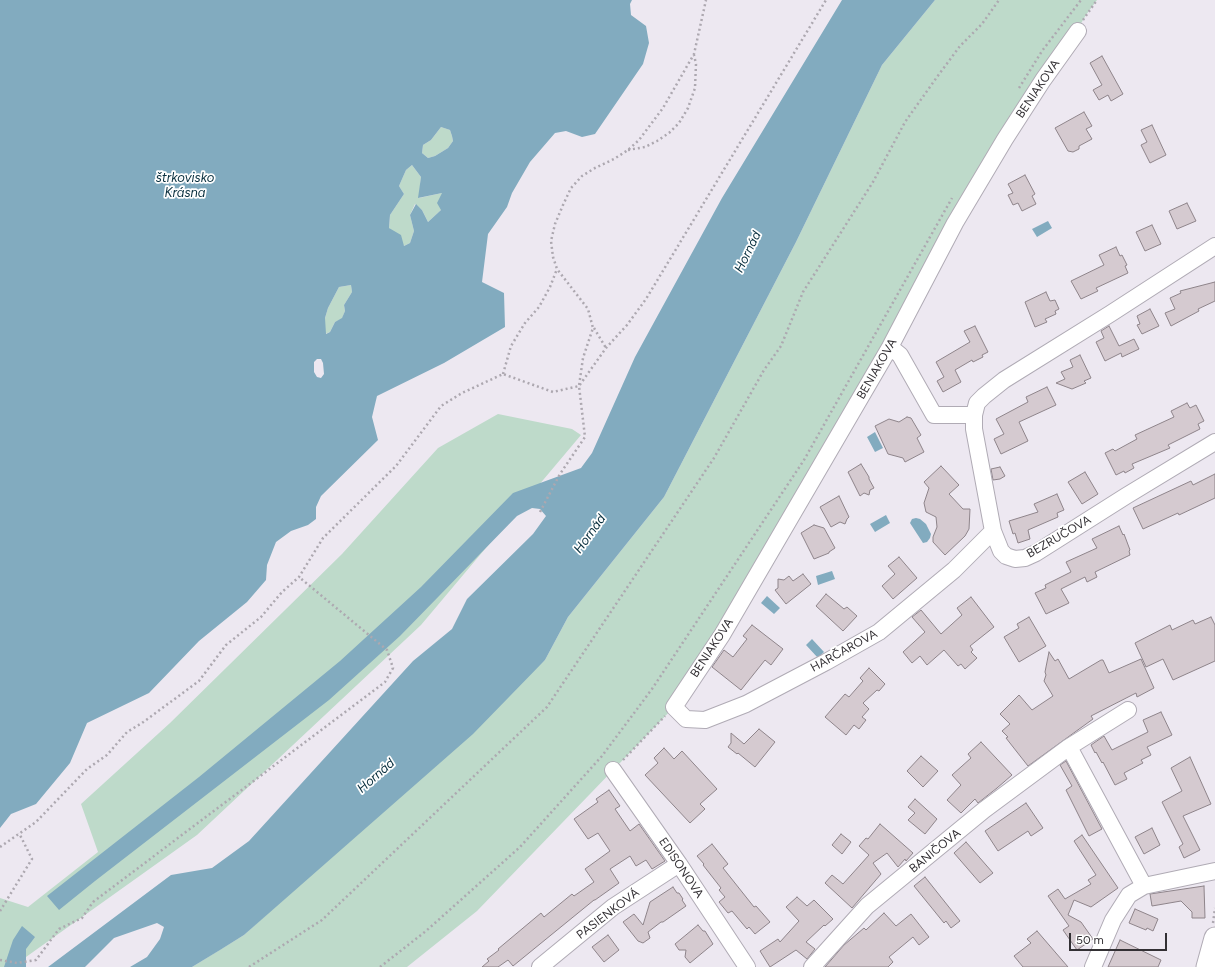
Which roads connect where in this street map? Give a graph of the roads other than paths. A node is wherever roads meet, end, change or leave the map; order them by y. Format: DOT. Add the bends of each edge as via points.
graph roads {
  1 [pos="1079,28"];
  2 [pos="1215,246"];
  3 [pos="890,348"];
  4 [pos="974,415"];
  5 [pos="1215,442"];
  6 [pos="993,531"];
  7 [pos="674,707"];
  8 [pos="1128,710"];
  9 [pos="1069,747"];
  10 [pos="613,770"];
  11 [pos="679,864"];
  12 [pos="1215,872"];
  13 [pos="1144,886"];
  14 [pos="1215,938"];
  15 [pos="540,967"];
  16 [pos="747,967"];
  17 [pos="812,967"];
  18 [pos="1093,967"];
  19 [pos="1207,967"];
  1 -- 3 [label="street, BENIAKOVA" via="1005,139 956,223"];
  2 -- 4 [label="street, BEZRUČOVA" via="1004,380 977,403"];
  3 -- 4 [label="street" via="900,356 934,415"];
  3 -- 7 [label="street, BENIAKOVA" via="722,634"];
  4 -- 6 [label="street, BEZRUČOVA" via="977,448"];
  5 -- 6 [label="street, BEZRUČOVA" via="1025,558 1006,556 1001,551"];
  6 -- 7 [label="street, HARČAROVA" via="954,570 879,632 826,662 746,704 704,720 686,719"];
  8 -- 9 [label="street, BANIČOVA"];
  9 -- 13 [label="street"];
  9 -- 17 [label="street, BANIČOVA" via="984,810 867,906"];
  10 -- 11 [label="street, EDISONOVA"];
  11 -- 15 [label="street, PASIENKOVÁ" via="613,907"];
  11 -- 16 [label="street, EDISONOVA"];
  12 -- 13 [label="street"];
  13 -- 18 [label="street" via="1129,895 1113,920"];
  14 -- 19 [label="main road"];
}
